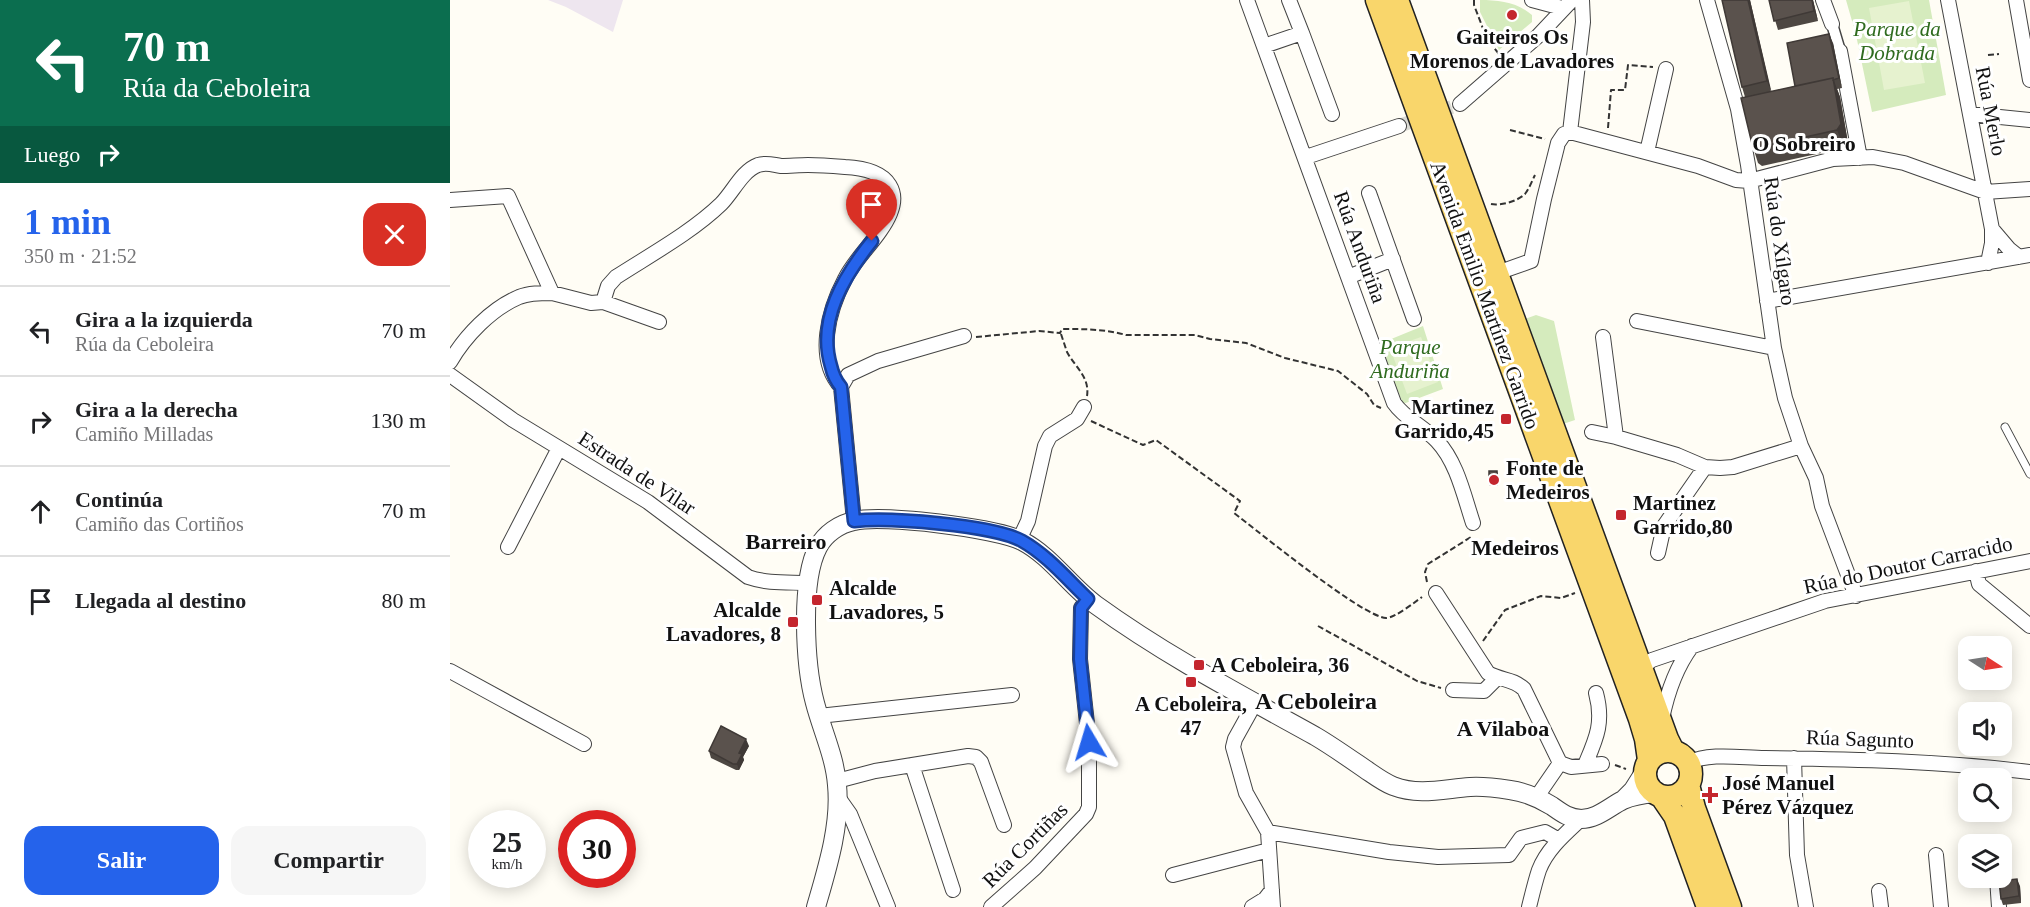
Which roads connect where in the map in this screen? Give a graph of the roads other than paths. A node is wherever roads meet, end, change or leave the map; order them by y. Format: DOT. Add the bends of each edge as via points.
graph roads {
  1 [pos="1247,0"];
  2 [pos="1289,0"];
  3 [pos="1533,0"];
  4 [pos="1582,0"];
  5 [pos="1707,0"];
  6 [pos="1823,0"];
  7 [pos="1948,0"];
  8 [pos="1567,4"];
  9 [pos="1392,5"];
  10 [pos="2021,6"];
  11 [pos="1832,24"];
  12 [pos="1302,33"];
  13 [pos="1263,46"];
  14 [pos="1840,51"];
  15 [pos="1662,68"];
  16 [pos="2030,80"];
  17 [pos="1460,104"];
  18 [pos="1332,114"];
  19 [pos="1970,114"];
  20 [pos="2030,120"];
  21 [pos="1399,126"];
  22 [pos="1570,132"];
  23 [pos="1647,152"];
  24 [pos="1306,157"];
  25 [pos="1860,158"];
  26 [pos="1749,180"];
  27 [pos="2030,189"];
  28 [pos="1985,192"];
  29 [pos="1369,193"];
  30 [pos="450,200"];
  31 [pos="1992,229"];
  32 [pos="2024,256"];
  33 [pos="1393,260"];
  34 [pos="1988,263"];
  35 [pos="1497,273"];
  36 [pos="1348,277"];
  37 [pos="552,293"];
  38 [pos="1767,301"];
  39 [pos="603,302"];
  40 [pos="1414,319"];
  41 [pos="1637,321"];
  42 [pos="659,322"];
  43 [pos="964,336"];
  44 [pos="1603,337"];
  45 [pos="1774,348"];
  46 [pos="450,362"];
  47 [pos="450,375"];
  48 [pos="841,387"];
  49 [pos="1081,413"];
  50 [pos="2005,427"];
  51 [pos="1592,432"];
  52 [pos="1616,437"];
  53 [pos="1801,446"];
  54 [pos="560,448"];
  55 [pos="1705,467"];
  56 [pos="2030,474"];
  57 [pos="854,521"];
  58 [pos="1472,530"];
  59 [pos="1019,540"];
  60 [pos="508,547"];
  61 [pos="1658,553"];
  62 [pos="2030,561"];
  63 [pos="1976,571"];
  64 [pos="809,583"];
  65 [pos="1435,592"];
  66 [pos="1856,596"];
  67 [pos="1088,599"];
  68 [pos="2030,626"];
  69 [pos="1692,646"];
  70 [pos="1644,662"];
  71 [pos="450,671"];
  72 [pos="1497,678"];
  73 [pos="1453,690"];
  74 [pos="1596,693"];
  75 [pos="1012,694"];
  76 [pos="1632,696"];
  77 [pos="1255,704"];
  78 [pos="819,716"];
  79 [pos="1661,725"];
  80 [pos="584,744"];
  81 [pos="1794,758"];
  82 [pos="1560,762"];
  83 [pos="1602,764"];
  84 [pos="912,765"];
  85 [pos="1585,765"];
  86 [pos="1683,766"];
  87 [pos="1642,767"];
  88 [pos="2030,772"];
  89 [pos="837,789"];
  90 [pos="1658,795"];
  91 [pos="1536,798"];
  92 [pos="1623,800"];
  93 [pos="1581,819"];
  94 [pos="1004,825"];
  95 [pos="1268,832"];
  96 [pos="1559,840"];
  97 [pos="1269,850"];
  98 [pos="1936,855"];
  99 [pos="1173,875"];
  100 [pos="1998,888"];
  101 [pos="953,890"];
  102 [pos="1272,890"];
  103 [pos="1879,891"];
  104 [pos="816,907"];
  105 [pos="888,907"];
  106 [pos="992,907"];
  107 [pos="1252,907"];
  108 [pos="1273,907"];
  109 [pos="1529,907"];
  110 [pos="1708,907"];
  111 [pos="1730,907"];
  112 [pos="1806,907"];
  113 [pos="1881,907"];
  114 [pos="1941,907"];
  115 [pos="1999,907"];
  1 -- 13 [label="street, Rúa Anduriña"];
  2 -- 12 [label="street"];
  3 -- 8 [label="street"];
  4 -- 22 [label="street"];
  5 -- 26 [label="street, Rúa do Xílgaro" via="1738,109"];
  6 -- 11 [label="street"];
  7 -- 19 [label="street, Rúa Merlo"];
  8 -- 17 [label="street" via="1538,36"];
  9 -- 35 [label="main road, Avenida Emilio Martínez Garrido"];
  9 -- 76 [label="main road, Avenida Emilio Martínez Garrido"];
  10 -- 16 [label="street"];
  11 -- 14 [label="street"];
  12 -- 13 [label="street"];
  12 -- 18 [label="street"];
  13 -- 24 [label="street, Rúa Anduriña"];
  14 -- 25 [label="street"];
  15 -- 23 [label="street"];
  19 -- 20 [label="street"];
  19 -- 28 [label="street, Rúa Merlo"];
  21 -- 24 [label="street"];
  22 -- 23 [label="street"];
  22 -- 35 [label="street" via="1558,143 1531,261"];
  23 -- 26 [label="street" via="1736,180"];
  24 -- 36 [label="street, Rúa Anduriña"];
  25 -- 26 [label="street" via="1833,159"];
  25 -- 28 [label="street" via="1904,163"];
  26 -- 38 [label="street, Rúa do Xílgaro"];
  27 -- 28 [label="street"];
  28 -- 31 [label="street, Rúa Merlo"];
  29 -- 33 [label="street"];
  30 -- 37 [label="street" via="508,196"];
  31 -- 32 [label="street" via="2009,249"];
  31 -- 34 [label="street, Rúa Merlo"];
  32 -- 34 [label="street"];
  33 -- 36 [label="street"];
  33 -- 40 [label="street"];
  34 -- 38 [label="street"];
  35 -- 70 [label="main road, Avenida Emilio Martínez Garrido"];
  36 -- 58 [label="street, Rúa Anduriña" via="1394,403 1401,414 1437,441 1456,471"];
  37 -- 39 [label="street" via="591,303"];
  37 -- 46 [label="street" via="520,296 504,306 462,342"];
  38 -- 45 [label="street, Rúa do Xílgaro"];
  39 -- 42 [label="street"];
  39 -- 48 [label="street" via="608,286 616,278 700,221 757,165 857,168 879,175 890,184 894,198 889,214 846,277 828,324 828,357"];
  41 -- 45 [label="street"];
  43 -- 48 [label="street" via="878,362 848,375"];
  44 -- 52 [label="street"];
  45 -- 53 [label="street, Rúa do Xílgaro"];
  47 -- 54 [label="street, Estrada de Vilar"];
  48 -- 57 [label="street"];
  49 -- 59 [label="street" via="1050,436 1045,446 1028,521"];
  50 -- 56 [label="lane"];
  51 -- 52 [label="street"];
  52 -- 55 [label="street"];
  53 -- 55 [label="street" via="1733,467"];
  53 -- 66 [label="street, Rúa do Xílgaro" via="1816,478 1822,507"];
  54 -- 60 [label="street"];
  54 -- 64 [label="street, Estrada de Vilar" via="648,502 748,577 774,583"];
  55 -- 61 [label="street" via="1664,526"];
  57 -- 59 [label="street" via="954,526"];
  57 -- 64 [label="street" via="832,531 818,547"];
  59 -- 67 [label="street" via="1044,556"];
  62 -- 63 [label="street, Rúa do Doutor Carracido"];
  63 -- 66 [label="street, Rúa do Doutor Carracido"];
  63 -- 68 [label="street" via="1979,584"];
  64 -- 78 [label="street" via="810,671"];
  65 -- 72 [label="street" via="1488,673"];
  66 -- 69 [label="street, Rúa do Doutor Carracido" via="1825,601"];
  67 -- 77 [label="street"];
  67 -- 106 [label="street, Rúa Cortiñas" via="1081,608 1080,659 1089,742 1089,807 1035,868"];
  69 -- 70 [label="street, Rúa do Doutor Carracido"];
  69 -- 79 [label="street" via="1680,666"];
  70 -- 76 [label="street"];
  70 -- 79 [label="main road, Avenida Emilio Martínez Garrido"];
  71 -- 80 [label="street"];
  72 -- 73 [label="street" via="1484,691"];
  72 -- 82 [label="street" via="1515,681 1524,689"];
  74 -- 85 [label="street" via="1599,731"];
  75 -- 78 [label="street"];
  76 -- 87 [label="main road, Avenida Emilio Martínez Garrido" via="1646,739"];
  77 -- 91 [label="street" via="1401,789 1433,792 1484,787"];
  77 -- 95 [label="street" via="1233,747 1246,794"];
  78 -- 89 [label="street"];
  79 -- 86 [label="main road, Avenida Emilio Martínez Garrido"];
  81 -- 86 [label="street, Rúa Sagunto" via="1706,758"];
  81 -- 88 [label="street, Rúa Sagunto" via="1960,764"];
  81 -- 112 [label="street" via="1797,855"];
  82 -- 85 [label="street" via="1571,767"];
  82 -- 91 [label="street"];
  83 -- 85 [label="street"];
  84 -- 89 [label="street" via="875,771"];
  84 -- 94 [label="street" via="976,757"];
  84 -- 101 [label="street"];
  86 -- 87 [label="main road" via="1660,752"];
  86 -- 90 [label="main road" via="1677,795"];
  86 -- 111 [label="main road"];
  87 -- 90 [label="main road" via="1648,786"];
  87 -- 92 [label="street" via="1633,789"];
  89 -- 104 [label="street" via="834,832"];
  89 -- 105 [label="street"];
  90 -- 92 [label="street"];
  90 -- 110 [label="main road" via="1675,816"];
  91 -- 93 [label="street" via="1562,814"];
  92 -- 93 [label="street" via="1600,814"];
  93 -- 96 [label="street"];
  95 -- 96 [label="street" via="1438,857 1509,855 1521,838 1545,832"];
  95 -- 97 [label="street"];
  96 -- 109 [label="street" via="1539,869"];
  97 -- 99 [label="street"];
  97 -- 102 [label="street"];
  98 -- 114 [label="street"];
  100 -- 115 [label="street"];
  102 -- 107 [label="street"];
  102 -- 108 [label="street"];
  103 -- 113 [label="street"];
}
